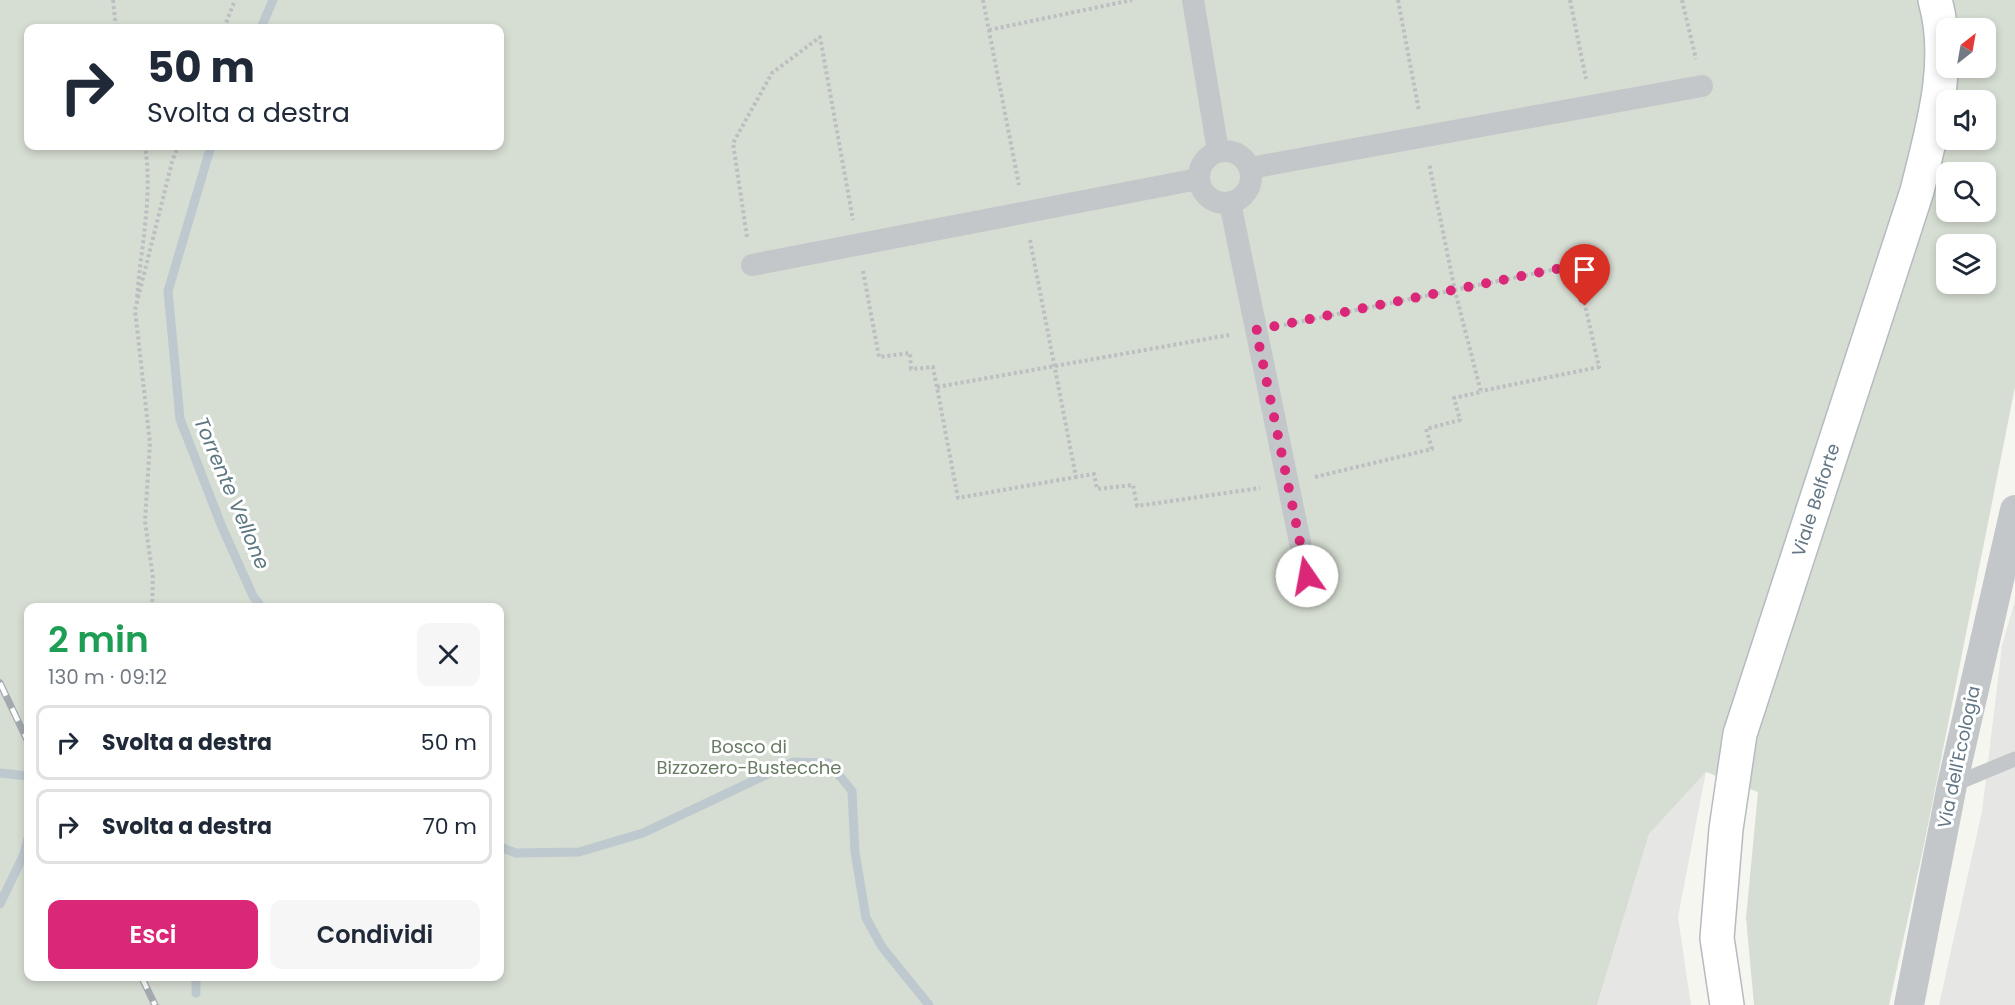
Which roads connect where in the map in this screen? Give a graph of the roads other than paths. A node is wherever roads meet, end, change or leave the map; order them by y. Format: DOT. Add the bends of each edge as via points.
graph roads {
  1 [pos="1193,0"];
  2 [pos="1935,0"];
  3 [pos="1702,86"];
  4 [pos="1218,151"];
  5 [pos="1250,168"];
  6 [pos="1198,179"];
  7 [pos="1230,203"];
  8 [pos="752,265"];
  9 [pos="2013,522"];
  10 [pos="1307,576"];
  11 [pos="2015,759"];
  12 [pos="1952,784"];
  13 [pos="1726,1005"];
  14 [pos="1909,1005"];
  1 -- 4 [label="street"];
  2 -- 13 [label="main road, Viale Belforte" via="1942,59 1937,113 1917,191 1740,734 1726,829 1717,938"];
  3 -- 5 [label="street"];
  4 -- 5 [label="street" via="1240,155"];
  4 -- 6 [label="street" via="1201,165"];
  5 -- 7 [label="street" via="1247,193"];
  6 -- 7 [label="street" via="1209,199"];
  6 -- 8 [label="street"];
  7 -- 10 [label="street"];
  9 -- 12 [label="street, Via dell'Ecologia"];
  11 -- 12 [label="lane"];
  12 -- 14 [label="street, Via dell'Ecologia"];
}
